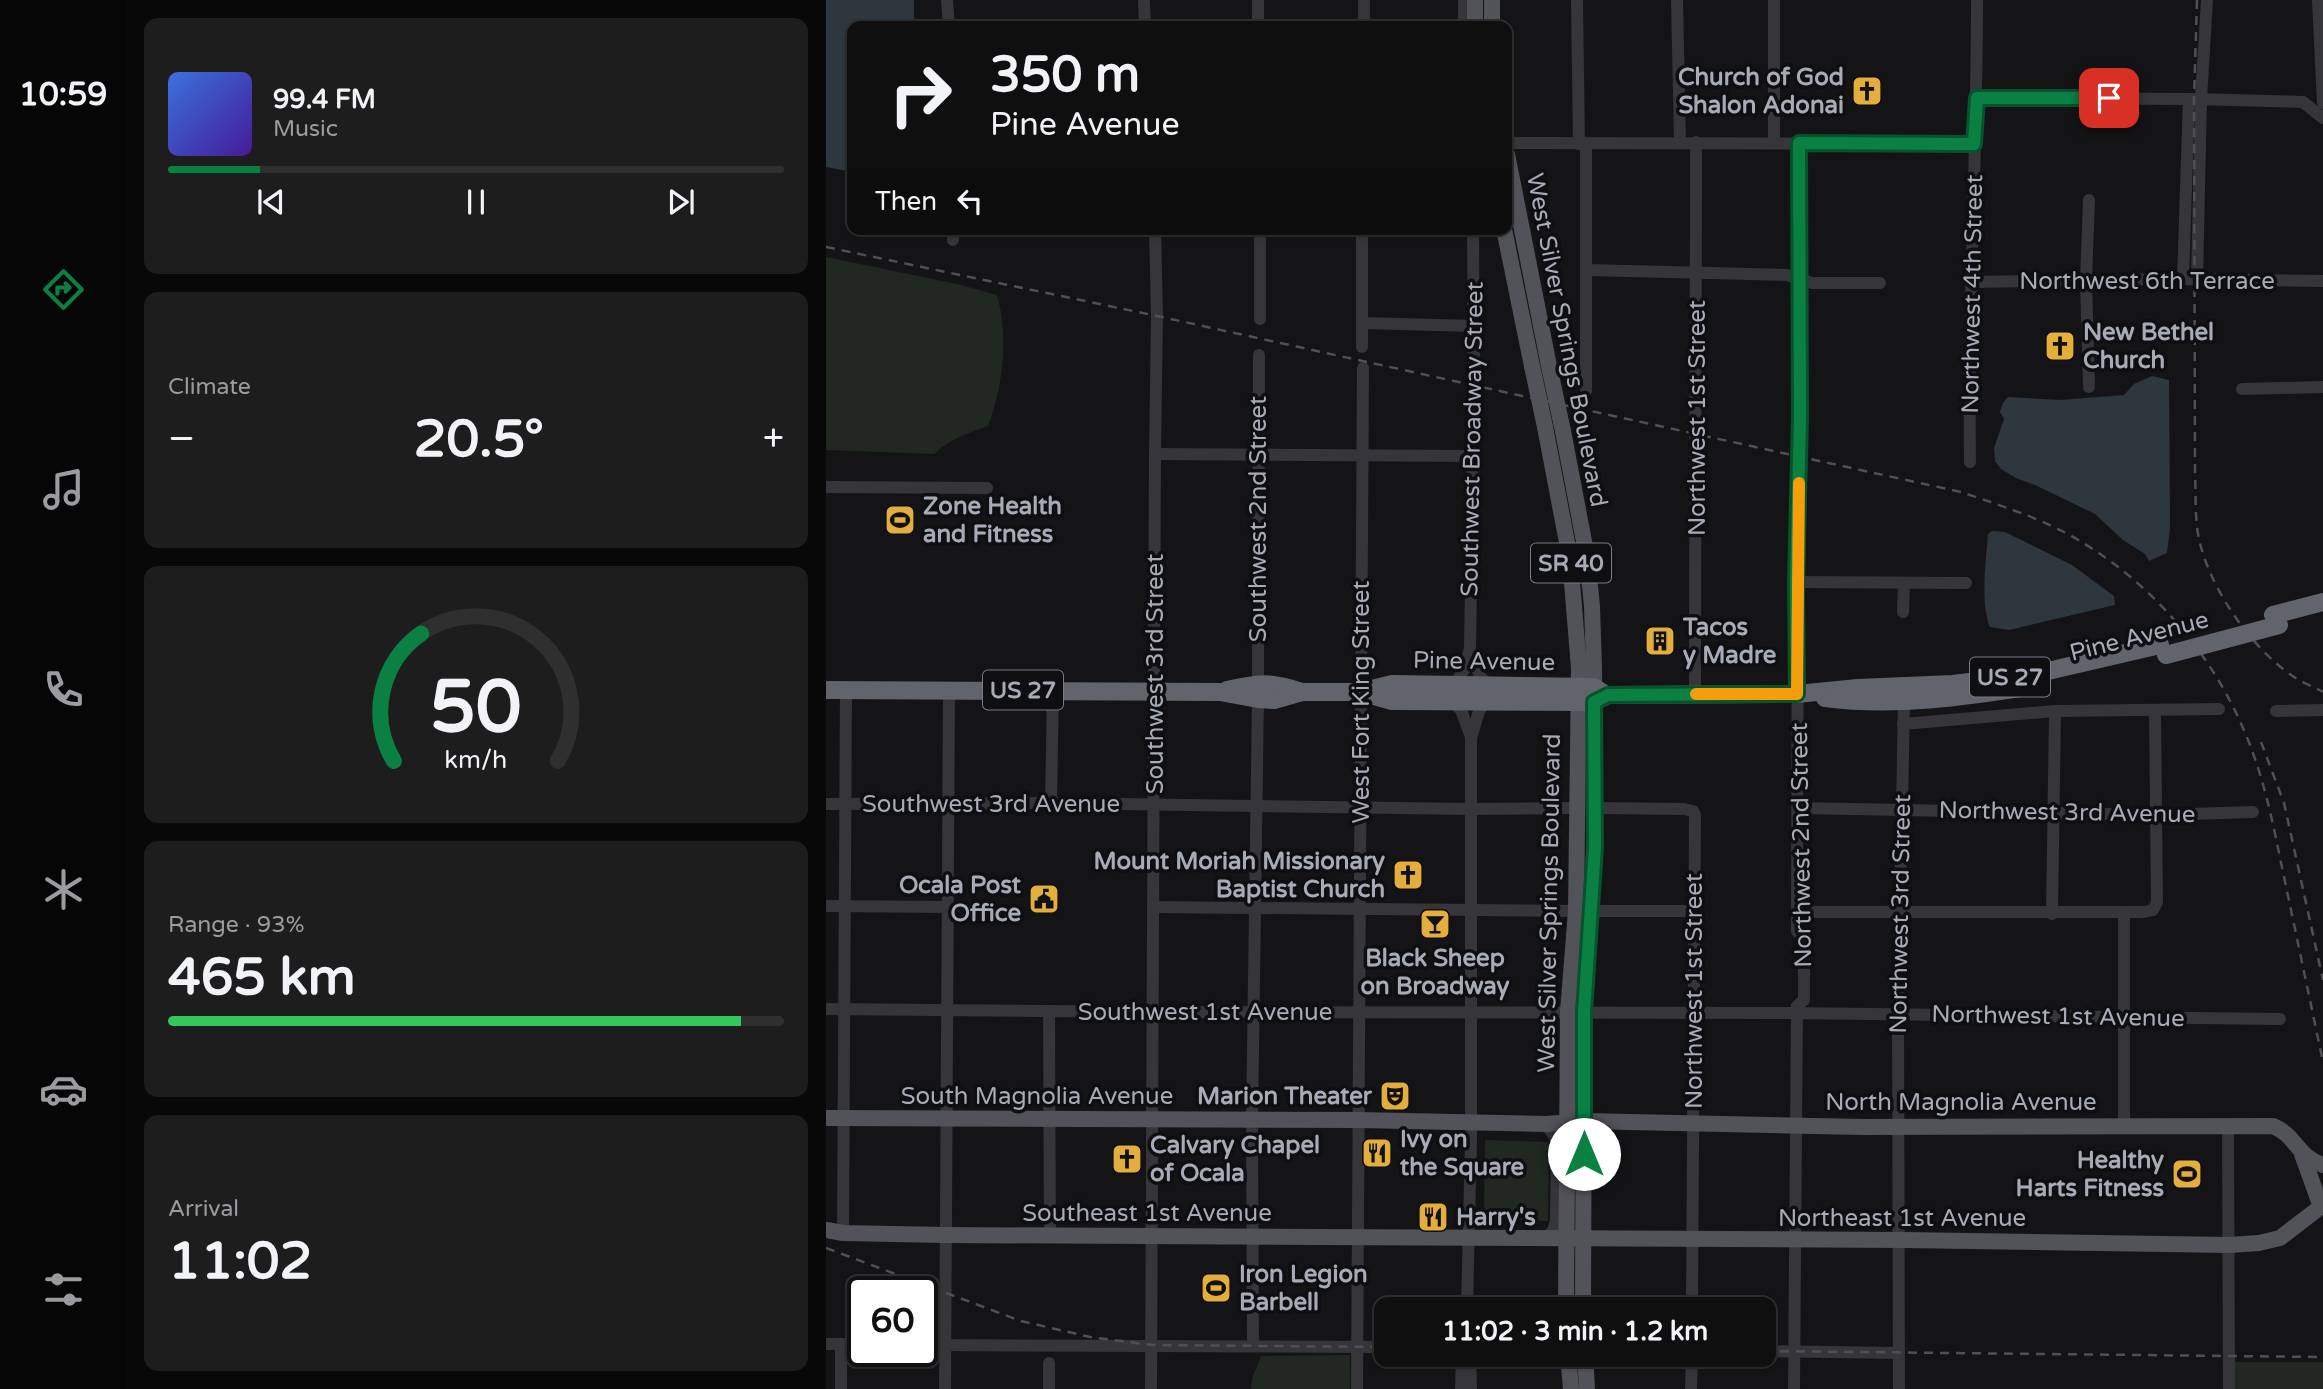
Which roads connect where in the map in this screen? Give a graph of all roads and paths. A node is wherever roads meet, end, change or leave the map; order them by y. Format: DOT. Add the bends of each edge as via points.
graph roads {
  1 [pos="947,0"];
  2 [pos="1144,0"];
  3 [pos="1258,0"];
  4 [pos="1364,0"];
  5 [pos="1464,0"];
  6 [pos="1475,0"];
  7 [pos="1492,0"];
  8 [pos="1577,0"];
  9 [pos="1677,0"];
  10 [pos="1774,0"];
  11 [pos="1977,0"];
  12 [pos="2207,0"];
  13 [pos="2318,0"];
  14 [pos="949,21"];
  15 [pos="1145,21"];
  16 [pos="1258,21"];
  17 [pos="1364,21"];
  18 [pos="1464,21"];
  19 [pos="1475,21"];
  20 [pos="1492,21"];
  21 [pos="2321,35"];
  22 [pos="1977,98"];
  23 [pos="2195,99"];
  24 [pos="2323,103"];
  25 [pos="2323,118"];
  26 [pos="1696,142"];
  27 [pos="1774,142"];
  28 [pos="1512,143"];
  29 [pos="1680,143"];
  30 [pos="1799,143"];
  31 [pos="1583,144"];
  32 [pos="1974,144"];
  33 [pos="1512,179"];
  34 [pos="2089,200"];
  35 [pos="1155,235"];
  36 [pos="1259,235"];
  37 [pos="1362,235"];
  38 [pos="1473,235"];
  39 [pos="1505,235"];
  40 [pos="1587,271"];
  41 [pos="1698,273"];
  42 [pos="1798,278"];
  43 [pos="2086,279"];
  44 [pos="2190,279"];
  45 [pos="2323,281"];
  46 [pos="1880,282"];
  47 [pos="1972,282"];
  48 [pos="1260,319"];
  49 [pos="1362,323"];
  50 [pos="1474,326"];
  51 [pos="1362,346"];
  52 [pos="1259,355"];
  53 [pos="1363,368"];
  54 [pos="2089,387"];
  55 [pos="2323,387"];
  56 [pos="2242,389"];
  57 [pos="1586,391"];
  58 [pos="1155,454"];
  59 [pos="1259,454"];
  60 [pos="1362,455"];
  61 [pos="1472,456"];
  62 [pos="1970,462"];
  63 [pos="826,487"];
  64 [pos="987,488"];
  65 [pos="1796,582"];
  66 [pos="1904,583"];
  67 [pos="1966,583"];
  68 [pos="2323,602"];
  69 [pos="1903,612"];
  70 [pos="2323,613"];
  71 [pos="2276,620"];
  72 [pos="1470,648"];
  73 [pos="2163,650"];
  74 [pos="826,690"];
  75 [pos="846,690"];
  76 [pos="949,690"];
  77 [pos="1053,690"];
  78 [pos="1155,691"];
  79 [pos="1258,691"];
  80 [pos="1360,692"];
  81 [pos="1454,693"];
  82 [pos="1488,693"];
  83 [pos="1590,694"];
  84 [pos="1695,694"];
  85 [pos="1797,694"];
  86 [pos="1904,701"];
  87 [pos="2219,709"];
  88 [pos="2323,710"];
  89 [pos="2055,711"];
  90 [pos="2155,711"];
  91 [pos="2276,711"];
  92 [pos="1903,724"];
  93 [pos="1471,738"];
  94 [pos="1051,803"];
  95 [pos="826,804"];
  96 [pos="847,804"];
  97 [pos="948,805"];
  98 [pos="1154,805"];
  99 [pos="1256,806"];
  100 [pos="1361,808"];
  101 [pos="1577,808"];
  102 [pos="1596,808"];
  103 [pos="1798,808"];
  104 [pos="1471,809"];
  105 [pos="1901,809"];
  106 [pos="2253,812"];
  107 [pos="2052,814"];
  108 [pos="2157,815"];
  109 [pos="826,906"];
  110 [pos="846,906"];
  111 [pos="947,907"];
  112 [pos="1153,907"];
  113 [pos="1256,908"];
  114 [pos="1360,909"];
  115 [pos="1470,911"];
  116 [pos="1584,911"];
  117 [pos="1694,911"];
  118 [pos="1797,912"];
  119 [pos="2124,912"];
  120 [pos="1900,913"];
  121 [pos="2052,914"];
  122 [pos="826,1009"];
  123 [pos="844,1009"];
  124 [pos="948,1010"];
  125 [pos="1049,1012"];
  126 [pos="1153,1012"];
  127 [pos="1255,1012"];
  128 [pos="1359,1012"];
  129 [pos="1576,1012"];
  130 [pos="1693,1012"];
  131 [pos="1471,1013"];
  132 [pos="1797,1014"];
  133 [pos="1898,1015"];
  134 [pos="2123,1017"];
  135 [pos="2280,1019"];
  136 [pos="826,1118"];
  137 [pos="845,1119"];
  138 [pos="946,1119"];
  139 [pos="1152,1119"];
  140 [pos="1049,1120"];
  141 [pos="1252,1120"];
  142 [pos="1359,1121"];
  143 [pos="1585,1121"];
  144 [pos="1567,1123"];
  145 [pos="1471,1124"];
  146 [pos="1546,1124"];
  147 [pos="1693,1124"];
  148 [pos="1796,1125"];
  149 [pos="2124,1125"];
  150 [pos="2228,1125"];
  151 [pos="1898,1127"];
  152 [pos="2302,1154"];
  153 [pos="2323,1165"];
  154 [pos="2322,1206"];
  155 [pos="826,1230"];
  156 [pos="844,1233"];
  157 [pos="945,1235"];
  158 [pos="1050,1235"];
  159 [pos="1153,1236"];
  160 [pos="1253,1236"];
  161 [pos="1356,1237"];
  162 [pos="1468,1238"];
  163 [pos="1693,1238"];
  164 [pos="1545,1239"];
  165 [pos="1567,1239"];
  166 [pos="1584,1239"];
  167 [pos="1794,1240"];
  168 [pos="1898,1240"];
  169 [pos="2229,1245"];
  170 [pos="1467,1297"];
  171 [pos="1566,1297"];
  172 [pos="1583,1297"];
  173 [pos="1692,1297"];
  174 [pos="826,1344"];
  175 [pos="841,1344"];
  176 [pos="847,1344"];
  177 [pos="938,1345"];
  178 [pos="946,1345"];
  179 [pos="1152,1345"];
  180 [pos="1253,1346"];
  181 [pos="1357,1347"];
  182 [pos="1374,1347"];
  183 [pos="1776,1351"];
  184 [pos="1795,1352"];
  185 [pos="1899,1353"];
  186 [pos="1049,1363"];
  187 [pos="1462,1367"];
  188 [pos="1470,1367"];
  189 [pos="1569,1367"];
  190 [pos="1586,1367"];
  191 [pos="1692,1367"];
  192 [pos="841,1389"];
  193 [pos="946,1389"];
  194 [pos="1049,1389"];
  195 [pos="1152,1389"];
  196 [pos="1357,1389"];
  197 [pos="1461,1389"];
  198 [pos="1471,1389"];
  199 [pos="1571,1389"];
  200 [pos="1587,1389"];
  201 [pos="1691,1389"];
  202 [pos="1794,1389"];
  203 [pos="1899,1389"];
  204 [pos="2229,1389"];
  1 -- 14 [label="street"];
  2 -- 15 [label="street"];
  3 -- 16 [label="street"];
  4 -- 17 [label="street"];
  5 -- 18 [label="street"];
  6 -- 19 [label="main road"];
  7 -- 20 [label="main road"];
  8 -- 31 [label="street"];
  9 -- 29 [label="street"];
  10 -- 27 [label="street"];
  11 -- 22 [label="street, Northwest 4th Street"];
  12 -- 23 [label="street"];
  13 -- 21 [label="street"];
  21 -- 24 [label="street"];
  22 -- 23 [label="street"];
  22 -- 32 [label="street, Northwest 4th Street"];
  23 -- 25 [label="street" via="2303,102"];
  23 -- 44 [label="street"];
  26 -- 27 [label="street"];
  26 -- 29 [label="street"];
  26 -- 41 [label="street, Northwest 1st Street"];
  27 -- 30 [label="street"];
  28 -- 31 [label="street"];
  29 -- 31 [label="street"];
  30 -- 32 [label="street"];
  30 -- 42 [label="street, Northwest 2nd Street"];
  31 -- 40 [label="street"];
  32 -- 47 [label="street, Northwest 4th Street"];
  33 -- 83 [label="main road, West Silver Springs Boulevard / SR 40, bridge" via="1587,557 1592,606"];
  34 -- 43 [label="street"];
  35 -- 58 [label="street, Southwest 3rd Street"];
  36 -- 48 [label="street"];
  37 -- 49 [label="street"];
  38 -- 50 [label="street, Southwest Broadway Street"];
  39 -- 83 [label="main road, West Silver Springs Boulevard / SR 40, bridge" via="1545,426"];
  40 -- 41 [label="street"];
  40 -- 57 [label="street"];
  41 -- 42 [label="street"];
  41 -- 84 [label="street, Northwest 1st Street"];
  42 -- 46 [label="street" via="1812,283"];
  42 -- 65 [label="street, Northwest 2nd Street"];
  43 -- 44 [label="street, Northwest 6th Terrace"];
  43 -- 47 [label="street, Northwest 6th Terrace"];
  43 -- 54 [label="street"];
  44 -- 45 [label="street, Northwest 6th Terrace"];
  47 -- 62 [label="street, Northwest 4th Street"];
  49 -- 50 [label="street"];
  49 -- 51 [label="street"];
  50 -- 61 [label="street, Southwest Broadway Street"];
  52 -- 59 [label="street, Southwest 2nd Street"];
  53 -- 60 [label="street, West Fort King Street"];
  55 -- 56 [label="street"];
  58 -- 59 [label="street"];
  58 -- 78 [label="street, Southwest 3rd Street"];
  59 -- 60 [label="street"];
  59 -- 79 [label="street, Southwest 2nd Street"];
  60 -- 61 [label="street"];
  60 -- 80 [label="street, West Fort King Street"];
  61 -- 72 [label="street, Southwest Broadway Street"];
  63 -- 64 [label="street"];
  65 -- 66 [label="street"];
  65 -- 85 [label="street, Northwest 2nd Street"];
  66 -- 67 [label="street"];
  66 -- 69 [label="street"];
  68 -- 71 [label="highway, Pine Avenue / US 27"];
  70 -- 71 [label="highway, Pine Avenue / US 27"];
  71 -- 73 [label="highway, Pine Avenue / US 27, bridge"];
  72 -- 81 [label="street, Southwest Broadway Street"];
  72 -- 82 [label="street, Southwest Broadway Street"];
  73 -- 85 [label="highway, Pine Avenue / US 27" via="1998,679"];
  73 -- 86 [label="highway, Pine Avenue / US 27" via="2079,677"];
  74 -- 75 [label="highway, Pine Avenue / US 27"];
  75 -- 76 [label="highway, Pine Avenue / US 27"];
  75 -- 96 [label="street"];
  76 -- 77 [label="highway, Pine Avenue / US 27"];
  76 -- 97 [label="street"];
  77 -- 78 [label="highway, Pine Avenue / US 27"];
  77 -- 94 [label="street"];
  78 -- 79 [label="highway, Pine Avenue / US 27"];
  78 -- 98 [label="street, Southwest 3rd Street"];
  79 -- 80 [label="highway, Pine Avenue / US 27" via="1278,683 1302,692"];
  79 -- 99 [label="street, Southwest 2nd Street"];
  80 -- 81 [label="highway, Pine Avenue / US 27" via="1392,684"];
  80 -- 100 [label="street, West Fort King Street"];
  81 -- 82 [label="highway, Pine Avenue / US 27"];
  81 -- 93 [label="street"];
  82 -- 83 [label="highway, Pine Avenue / US 27"];
  82 -- 93 [label="street"];
  83 -- 84 [label="highway, Pine Avenue / US 27"];
  83 -- 101 [label="main road, West Silver Springs Boulevard / SR 40"];
  83 -- 102 [label="main road, West Silver Springs Boulevard / SR 40"];
  84 -- 85 [label="highway, Pine Avenue / US 27"];
  85 -- 86 [label="highway, Pine Avenue / US 27" via="1858,702"];
  85 -- 103 [label="street, Northwest 2nd Street"];
  86 -- 92 [label="street, Northwest 3rd Street"];
  87 -- 90 [label="street"];
  88 -- 91 [label="street"];
  89 -- 90 [label="street"];
  89 -- 92 [label="street"];
  89 -- 107 [label="street"];
  90 -- 108 [label="street"];
  92 -- 105 [label="street, Northwest 3rd Street"];
  93 -- 104 [label="street"];
  94 -- 97 [label="street, Southwest 3rd Avenue"];
  94 -- 98 [label="street, Southwest 3rd Avenue"];
  95 -- 96 [label="street, Southwest 3rd Avenue"];
  96 -- 97 [label="street, Southwest 3rd Avenue"];
  96 -- 110 [label="street"];
  97 -- 111 [label="street"];
  98 -- 99 [label="street, Southwest 3rd Avenue"];
  98 -- 112 [label="street, Southwest 3rd Street"];
  99 -- 100 [label="street, Southwest 3rd Avenue"];
  99 -- 113 [label="street, Southwest 2nd Street"];
  100 -- 104 [label="street, Southwest 3rd Avenue"];
  100 -- 114 [label="street, West Fort King Street"];
  101 -- 104 [label="street, Southwest 3rd Avenue"];
  101 -- 116 [label="main road, West Silver Springs Boulevard / SR 40"];
  102 -- 116 [label="main road, West Silver Springs Boulevard / SR 40"];
  102 -- 117 [label="street, Northwest 1st Street" via="1693,811"];
  103 -- 105 [label="street, Northwest 3rd Avenue"];
  103 -- 118 [label="street, Northwest 2nd Street"];
  104 -- 115 [label="street"];
  105 -- 107 [label="street, Northwest 3rd Avenue"];
  105 -- 120 [label="street, Northwest 3rd Street"];
  106 -- 108 [label="street, Northwest 3rd Avenue"];
  107 -- 108 [label="street, Northwest 3rd Avenue"];
  107 -- 121 [label="street"];
  108 -- 119 [label="street" via="2157,902 2153,910"];
  109 -- 110 [label="street"];
  110 -- 111 [label="street"];
  110 -- 123 [label="street"];
  111 -- 124 [label="street"];
  112 -- 113 [label="street"];
  112 -- 126 [label="street, Southwest 3rd Street"];
  113 -- 114 [label="street"];
  113 -- 127 [label="street, Southwest 2nd Street"];
  114 -- 115 [label="street"];
  114 -- 128 [label="street, West Fort King Street"];
  115 -- 116 [label="street"];
  115 -- 131 [label="street"];
  116 -- 117 [label="street"];
  116 -- 129 [label="main road, West Silver Springs Boulevard / SR 40"];
  116 -- 129 [label="main road, West Silver Springs Boulevard / SR 40" via="1588,961"];
  117 -- 130 [label="street, Northwest 1st Street"];
  118 -- 120 [label="street"];
  118 -- 132 [label="street, Northwest 2nd Street" via="1797,931 1804,938 1804,1000 1797,1006"];
  119 -- 121 [label="street"];
  119 -- 134 [label="street"];
  120 -- 121 [label="street"];
  120 -- 133 [label="street, Northwest 3rd Street"];
  122 -- 123 [label="street, Southwest 1st Avenue"];
  123 -- 124 [label="street, Southwest 1st Avenue"];
  123 -- 137 [label="street"];
  124 -- 125 [label="street, Southwest 1st Avenue"];
  124 -- 138 [label="street"];
  125 -- 126 [label="street, Southwest 1st Avenue"];
  125 -- 140 [label="street"];
  126 -- 127 [label="street, Southwest 1st Avenue"];
  126 -- 139 [label="street, Southwest 3rd Street"];
  127 -- 128 [label="street, Southwest 1st Avenue"];
  127 -- 141 [label="street, Southwest 2nd Street"];
  128 -- 131 [label="street, Southwest 1st Avenue"];
  128 -- 142 [label="street, West Fort King Street"];
  129 -- 130 [label="street, Northwest 1st Avenue"];
  129 -- 131 [label="street, Southwest 1st Avenue"];
  129 -- 143 [label="main road, West Silver Springs Boulevard / SR 40"];
  129 -- 144 [label="main road, West Silver Springs Boulevard / SR 40"];
  130 -- 132 [label="street, Northwest 1st Avenue"];
  130 -- 147 [label="street, Northwest 1st Street"];
  131 -- 145 [label="street"];
  132 -- 133 [label="street, Northwest 1st Avenue"];
  132 -- 148 [label="street, Northwest 2nd Street"];
  133 -- 134 [label="street, Northwest 1st Avenue"];
  133 -- 151 [label="street, Northwest 3rd Street"];
  134 -- 135 [label="street, Northwest 1st Avenue"];
  134 -- 149 [label="street"];
  136 -- 137 [label="main road, South Magnolia Avenue"];
  137 -- 138 [label="main road, South Magnolia Avenue"];
  137 -- 156 [label="street"];
  138 -- 140 [label="main road, South Magnolia Avenue"];
  138 -- 157 [label="street"];
  139 -- 140 [label="main road, South Magnolia Avenue"];
  139 -- 141 [label="main road, South Magnolia Avenue"];
  139 -- 159 [label="street, Southwest 3rd Street"];
  140 -- 158 [label="street"];
  141 -- 142 [label="main road, South Magnolia Avenue"];
  141 -- 160 [label="street, Southwest 2nd Street"];
  142 -- 145 [label="main road, South Magnolia Avenue"];
  142 -- 161 [label="street, West Fort King Street"];
  143 -- 144 [label="main road, South Magnolia Avenue"];
  143 -- 147 [label="main road, North Magnolia Avenue"];
  143 -- 166 [label="main road, SR 40"];
  144 -- 146 [label="main road, South Magnolia Avenue"];
  144 -- 165 [label="main road, SR 40"];
  145 -- 146 [label="main road, South Magnolia Avenue"];
  145 -- 162 [label="street"];
  146 -- 164 [label="street" via="1557,1140 1556,1220"];
  147 -- 148 [label="main road, North Magnolia Avenue"];
  147 -- 163 [label="street, Northwest 1st Street"];
  148 -- 151 [label="main road, North Magnolia Avenue"];
  148 -- 167 [label="street, Northwest 2nd Street"];
  149 -- 150 [label="main road, North Magnolia Avenue"];
  149 -- 151 [label="main road, North Magnolia Avenue"];
  150 -- 152 [label="main road, North Magnolia Avenue" via="2273,1126 2294,1141"];
  150 -- 169 [label="street"];
  151 -- 168 [label="street, Northwest 3rd Street"];
  152 -- 153 [label="main road, North Magnolia Avenue"];
  152 -- 154 [label="main road"];
  154 -- 169 [label="main road, Northeast 1st Avenue" via="2280,1238"];
  155 -- 156 [label="main road, Southeast 1st Avenue"];
  156 -- 157 [label="main road, Southeast 1st Avenue"];
  157 -- 158 [label="main road, Southeast 1st Avenue"];
  157 -- 178 [label="street"];
  158 -- 159 [label="main road, Southeast 1st Avenue"];
  159 -- 160 [label="main road, Southeast 1st Avenue"];
  159 -- 179 [label="street, Southwest 3rd Street"];
  160 -- 161 [label="main road, Southeast 1st Avenue"];
  160 -- 180 [label="street, Southwest 2nd Street"];
  161 -- 162 [label="main road, Southeast 1st Avenue"];
  161 -- 181 [label="street, West Fort King Street"];
  162 -- 164 [label="main road, Northeast 1st Avenue"];
  162 -- 170 [label="street"];
  163 -- 166 [label="main road, Northeast 1st Avenue"];
  163 -- 167 [label="main road, Northeast 1st Avenue"];
  163 -- 173 [label="street, Northwest 1st Street"];
  164 -- 165 [label="main road, Northeast 1st Avenue"];
  165 -- 166 [label="main road, Northeast 1st Avenue"];
  165 -- 171 [label="main road, SR 40"];
  166 -- 172 [label="main road, SR 40"];
  167 -- 168 [label="main road, Northeast 1st Avenue"];
  167 -- 184 [label="street, Northwest 2nd Street"];
  168 -- 169 [label="main road, Northeast 1st Avenue"];
  168 -- 185 [label="street, Northwest 3rd Street"];
  169 -- 204 [label="street"];
  174 -- 175 [label="street"];
  175 -- 176 [label="street"];
  175 -- 192 [label="street"];
  177 -- 178 [label="street"];
  178 -- 179 [label="street"];
  178 -- 193 [label="street"];
  179 -- 180 [label="street"];
  179 -- 195 [label="street, Southwest 3rd Street"];
  180 -- 181 [label="street"];
  181 -- 182 [label="street"];
  181 -- 196 [label="street, West Fort King Street"];
  183 -- 184 [label="street"];
  184 -- 185 [label="street"];
  184 -- 202 [label="street, Northwest 2nd Street"];
  185 -- 203 [label="street, Northwest 3rd Street"];
  186 -- 194 [label="street"];
  187 -- 197 [label="street"];
  188 -- 198 [label="street"];
  189 -- 199 [label="main road"];
  190 -- 200 [label="main road"];
  191 -- 201 [label="street"];
}
